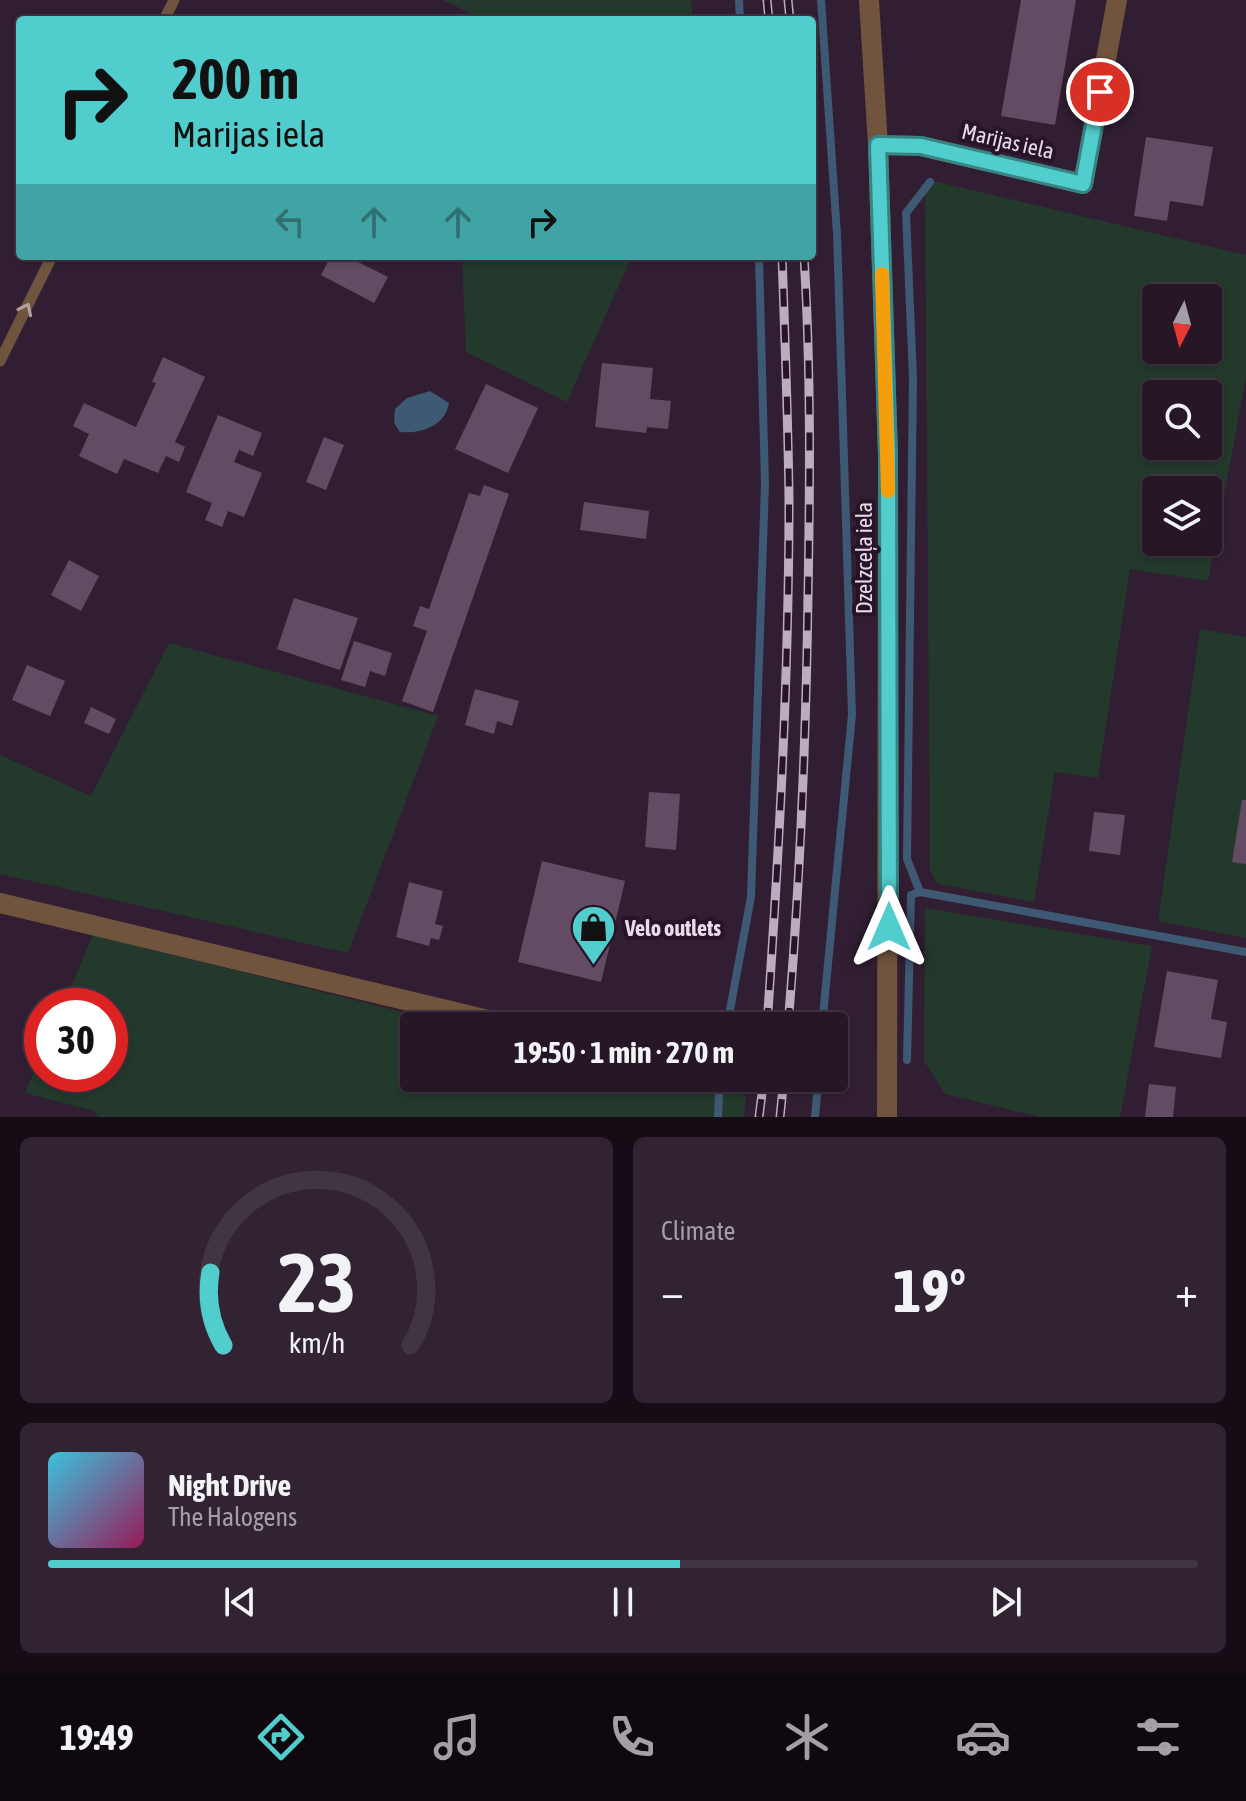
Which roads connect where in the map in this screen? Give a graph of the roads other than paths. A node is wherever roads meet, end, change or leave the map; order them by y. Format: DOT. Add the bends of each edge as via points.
graph roads {
  1 [pos="869,0"];
  2 [pos="1117,0"];
  3 [pos="878,145"];
  4 [pos="50,260"];
  5 [pos="0,361"];
  6 [pos="0,903"];
  7 [pos="455,1012"];
  8 [pos="891,1116"];
  1 -- 3 [label="street, Dzelzceļa iela"];
  2 -- 3 [label="street, Marijas iela" via="1083,184 921,146"];
  3 -- 8 [label="street, Dzelzceļa iela" via="888,455"];
  5 -- 4 [label="lane, one-way"];
  6 -- 7 [label="street"];
}
